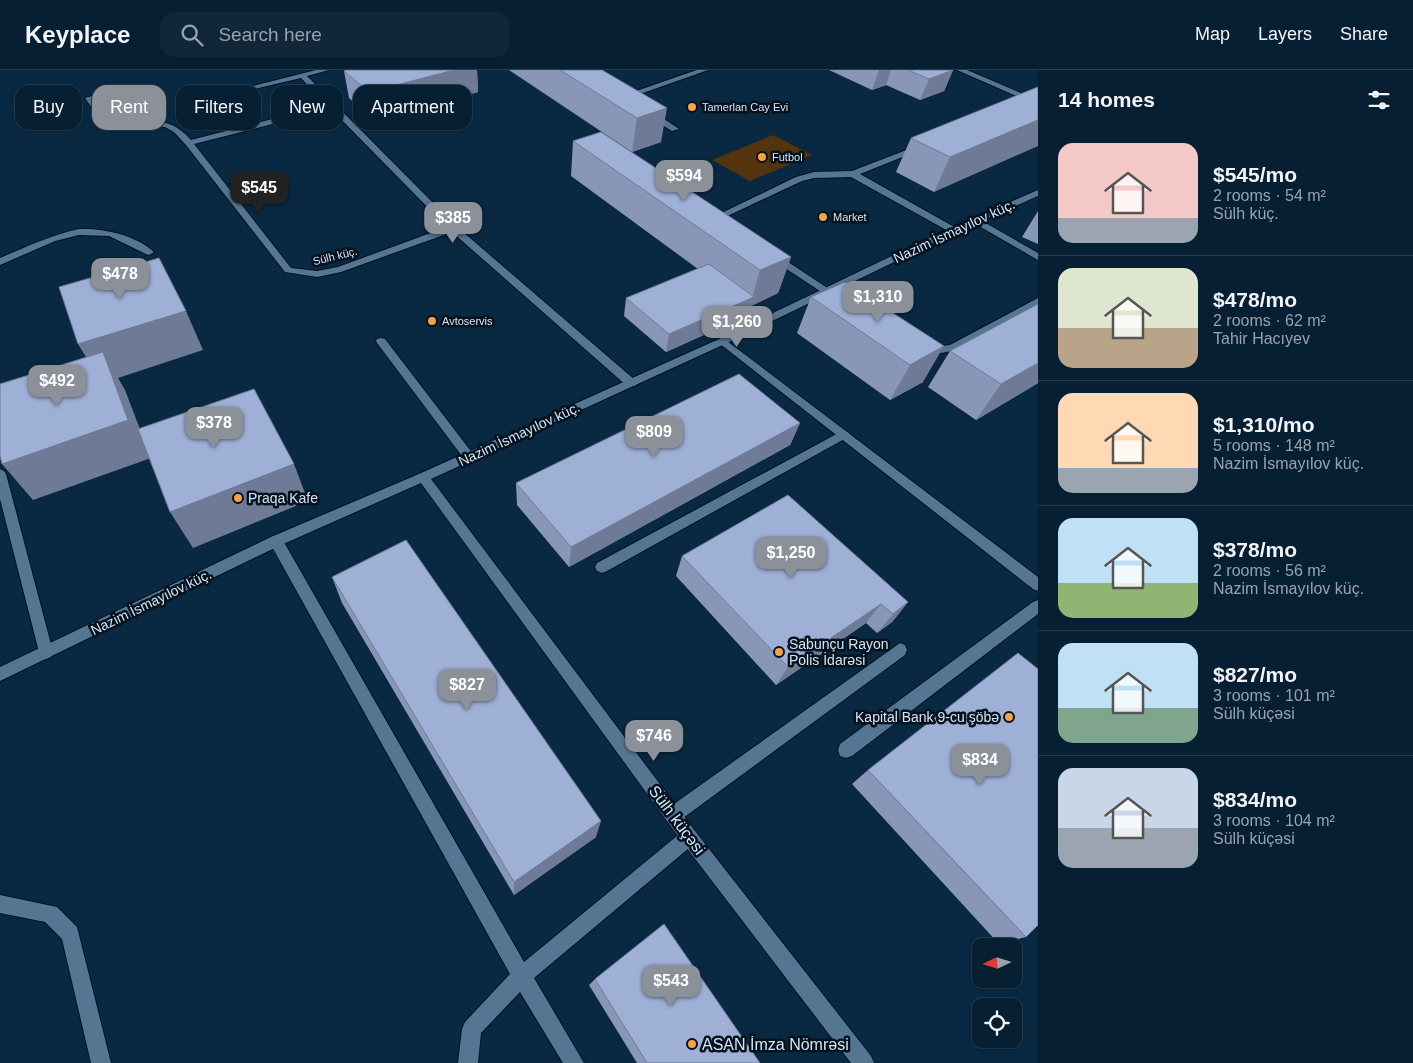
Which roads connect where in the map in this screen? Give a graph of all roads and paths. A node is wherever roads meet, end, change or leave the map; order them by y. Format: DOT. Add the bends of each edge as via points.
graph roads {
  1 [pos="325,70"];
  2 [pos="704,70"];
  3 [pos="961,70"];
  4 [pos="302,75"];
  5 [pos="261,85"];
  6 [pos="312,85"];
  7 [pos="614,93"];
  8 [pos="622,97"];
  9 [pos="88,98"];
  10 [pos="1036,100"];
  11 [pos="629,102"];
  12 [pos="1024,104"];
  13 [pos="645,111"];
  14 [pos="343,117"];
  15 [pos="271,122"];
  16 [pos="675,129"];
  17 [pos="934,141"];
  18 [pos="190,143"];
  19 [pos="853,174"];
  20 [pos="1038,193"];
  21 [pos="716,218"];
  22 [pos="975,220"];
  23 [pos="453,228"];
  24 [pos="953,230"];
  25 [pos="763,249"];
  26 [pos="149,252"];
  27 [pos="1038,257"];
  28 [pos="0,262"];
  29 [pos="827,290"];
  30 [pos="1038,301"];
  31 [pos="850,307"];
  32 [pos="381,341"];
  33 [pos="723,341"];
  34 [pos="914,349"];
  35 [pos="631,383"];
  36 [pos="844,434"];
  37 [pos="469,457"];
  38 [pos="0,474"];
  39 [pos="423,477"];
  40 [pos="276,541"];
  41 [pos="602,567"];
  42 [pos="1038,585"];
  43 [pos="1038,606"];
  44 [pos="900,650"];
  45 [pos="46,652"];
  46 [pos="0,674"];
  47 [pos="846,750"];
  48 [pos="673,815"];
  49 [pos="689,837"];
  50 [pos="0,904"];
  51 [pos="522,976"];
  52 [pos="101,1063"];
  53 [pos="468,1063"];
  54 [pos="574,1063"];
  55 [pos="864,1063"];
  1 -- 4 [label="street"];
  2 -- 8 [label="street"];
  3 -- 10 [label="street"];
  4 -- 5 [label="street"];
  4 -- 6 [label="street"];
  7 -- 8 [label="street"];
  8 -- 11 [label="street"];
  9 -- 18 [label="street, Sülh küç." via="110,127 163,124 172,127"];
  10 -- 12 [label="street"];
  13 -- 16 [label="street"];
  14 -- 23 [label="street"];
  15 -- 18 [label="street"];
  17 -- 19 [label="street"];
  18 -- 23 [label="street, Sülh küç." via="288,270 317,274 340,269"];
  19 -- 21 [label="street" via="814,175 799,179"];
  19 -- 24 [label="street"];
  20 -- 22 [label="street, Nazim İsmayılov küç."];
  22 -- 24 [label="street, Nazim İsmayılov küç."];
  22 -- 27 [label="street"];
  23 -- 35 [label="street"];
  24 -- 29 [label="street, Nazim İsmayılov küç."];
  25 -- 29 [label="street"];
  26 -- 28 [label="street" via="108,233 88,232 59,237"];
  29 -- 31 [label="street"];
  29 -- 33 [label="street, Nazim İsmayılov küç."];
  30 -- 34 [label="street" via="952,348 928,353"];
  32 -- 37 [label="street"];
  33 -- 35 [label="street, Nazim İsmayılov küç."];
  33 -- 36 [label="street"];
  35 -- 37 [label="street, Nazim İsmayılov küç."];
  36 -- 41 [label="street"];
  36 -- 42 [label="street"];
  37 -- 39 [label="street, Nazim İsmayılov küç."];
  38 -- 45 [label="street"];
  39 -- 40 [label="street, Nazim İsmayılov küç."];
  39 -- 48 [label="street, Sülh küçəsi"];
  40 -- 45 [label="street, Nazim İsmayılov küç."];
  40 -- 51 [label="street"];
  43 -- 47 [label="street"];
  44 -- 48 [label="street"];
  45 -- 46 [label="street, Nazim İsmayılov küç."];
  48 -- 49 [label="street, Sülh küçəsi"];
  49 -- 51 [label="street"];
  49 -- 55 [label="street, Sülh küçəsi"];
  50 -- 52 [label="street" via="50,914 70,934"];
  51 -- 53 [label="street" via="472,1029"];
  51 -- 54 [label="street"];
}
